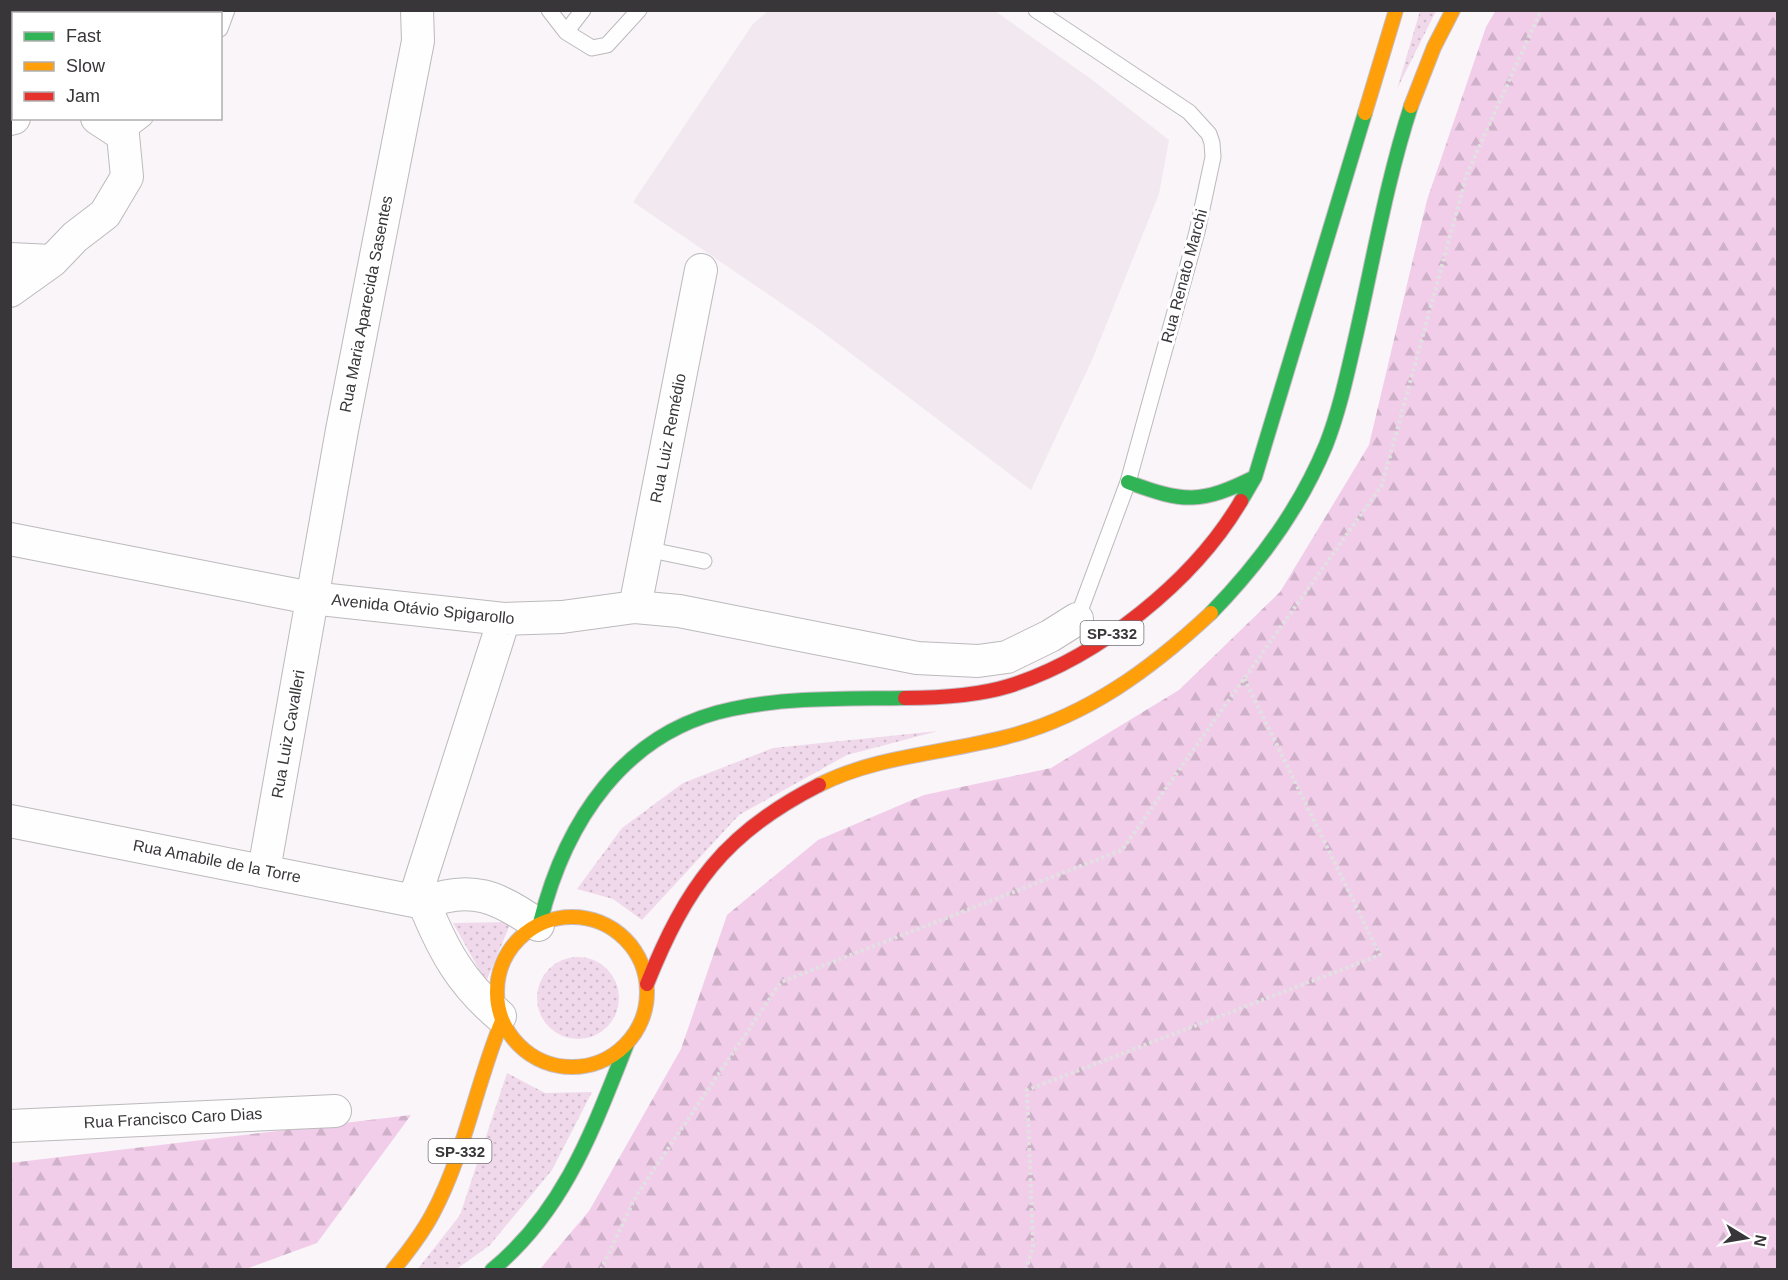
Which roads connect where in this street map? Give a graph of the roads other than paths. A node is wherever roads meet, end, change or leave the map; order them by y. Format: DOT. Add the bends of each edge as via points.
graph roads {
  1 [pos="417,10"];
  2 [pos="549,10"];
  3 [pos="583,10"];
  4 [pos="639,10"];
  5 [pos="1036,10"];
  6 [pos="1396,10"];
  7 [pos="1453,10"];
  8 [pos="566,32"];
  9 [pos="106,120"];
  10 [pos="134,127"];
  11 [pos="10,259"];
  12 [pos="52,261"];
  13 [pos="701,270"];
  14 [pos="10,291"];
  15 [pos="1255,477"];
  16 [pos="1128,482"];
  17 [pos="10,539"];
  18 [pos="646,549"];
  19 [pos="704,561"];
  20 [pos="311,598"];
  21 [pos="635,607"];
  22 [pos="504,619"];
  23 [pos="1077,619"];
  24 [pos="1060,665"];
  25 [pos="10,821"];
  26 [pos="264,870"];
  27 [pos="419,902"];
  28 [pos="539,924"];
  29 [pos="647,984"];
  30 [pos="501,1018"];
  31 [pos="627,1044"];
  32 [pos="335,1111"];
  33 [pos="10,1126"];
  34 [pos="393,1269"];
  35 [pos="492,1269"];
  1 -- 20 [label="street, Rua Maria Aparecida Sasentes" via="418,41"];
  2 -- 8 [label="lane"];
  3 -- 8 [label="lane"];
  4 -- 8 [label="lane" via="619,34 599,48 585,46"];
  5 -- 16 [label="lane, Rua Renato Marchi" via="1189,112 1212,143 1213,157 1197,232"];
  6 -- 15 [label="main road, SP-332"];
  7 -- 29 [label="main road, SP-332" via="1418,89 1395,165 1343,392 1326,445 1304,490 1272,540 1215,610 1162,658 1119,689 1053,723 990,742 846,774 811,788 760,819 718,859 682,905"];
  9 -- 10 [label="street"];
  10 -- 12 [label="street" via="127,177 105,214"];
  11 -- 12 [label="street"];
  12 -- 14 [label="street"];
  13 -- 18 [label="street, Rua Luiz Remédio"];
  15 -- 16 [label="main road" via="1201,500 1158,493"];
  15 -- 24 [label="main road, SP-332" via="1220,533 1187,570 1115,632"];
  16 -- 23 [label="lane, Rua Renato Marchi"];
  17 -- 20 [label="street, Avenida Otávio Spigarollo"];
  18 -- 19 [label="lane"];
  18 -- 21 [label="street, Rua Luiz Remédio"];
  20 -- 22 [label="street, Avenida Otávio Spigarollo"];
  20 -- 26 [label="street, Rua Luiz Cavalleri"];
  21 -- 22 [label="street, Avenida Otávio Spigarollo" via="562,617"];
  21 -- 23 [label="street, Avenida Otávio Spigarollo" via="679,611 916,658 978,661 1007,657"];
  22 -- 27 [label="street"];
  23 -- 24 [label="street"];
  24 -- 28 [label="main road, SP-332" via="1010,686 970,694 807,700 731,708 684,724 646,746 596,792 551,878"];
  25 -- 26 [label="street, Rua Amabile de la Torre"];
  26 -- 27 [label="street, Rua Amabile de la Torre"];
  27 -- 28 [label="street, Rua Amabile de la Torre" via="460,894 489,896"];
  27 -- 30 [label="street" via="449,959 471,990"];
  28 -- 29 [label="main road, SP-332" via="560,917 580,917 618,932 633,947"];
  28 -- 30 [label="main road, SP-332" via="520,937 507,954 496,995"];
  29 -- 31 [label="main road, SP-332" via="646,1006 639,1027"];
  30 -- 31 [label="main road, SP-332" via="513,1039 528,1054 547,1064 568,1068 590,1066 610,1058"];
  30 -- 34 [label="main road, SP-332" via="444,1194 423,1234"];
  31 -- 35 [label="main road, SP-332" via="578,1163 545,1217"];
  32 -- 33 [label="street, Rua Francisco Caro Dias"];
}
